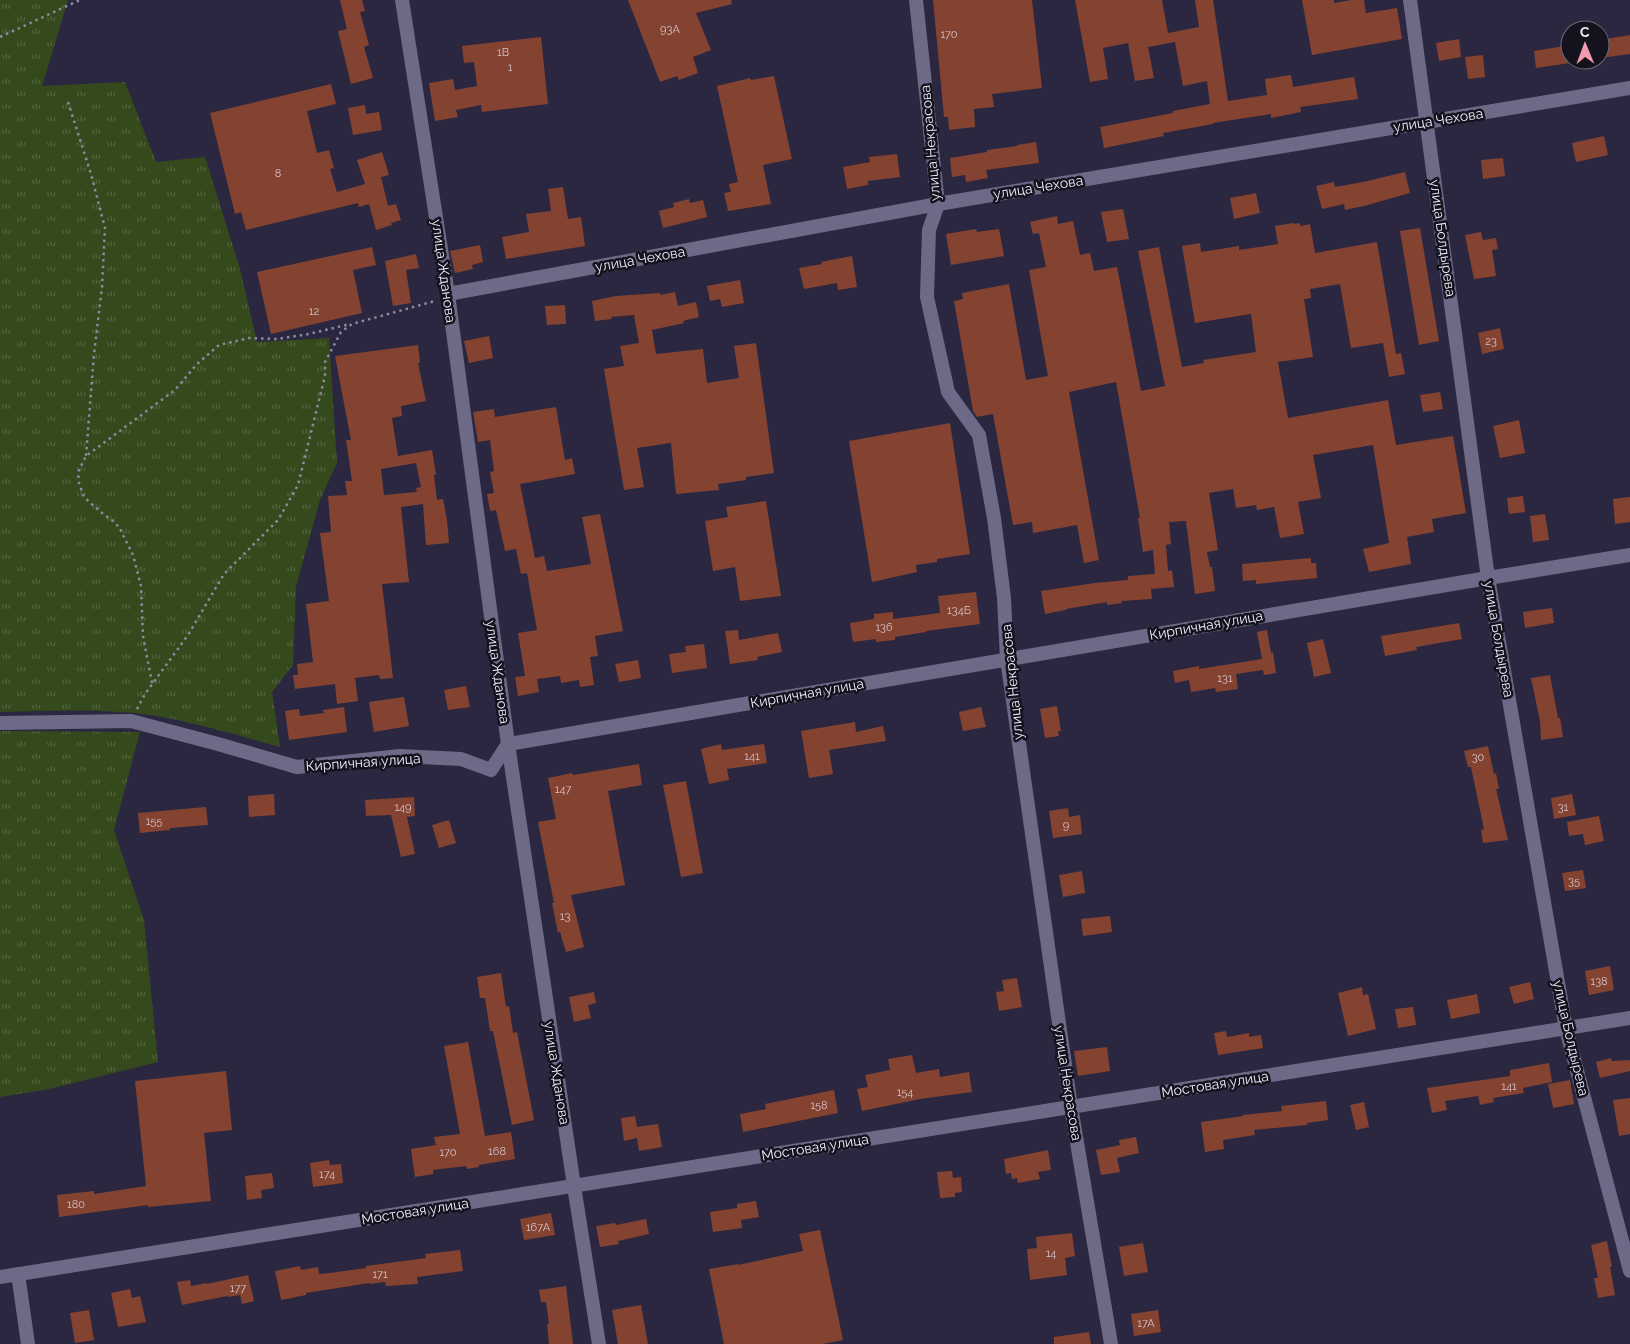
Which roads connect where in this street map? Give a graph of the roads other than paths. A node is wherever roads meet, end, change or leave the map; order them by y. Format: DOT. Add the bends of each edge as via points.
graph roads {
  1 [pos="402,0"];
  2 [pos="916,0"];
  3 [pos="1410,0"];
  4 [pos="1630,88"];
  5 [pos="1427,122"];
  6 [pos="938,204"];
  7 [pos="448,296"];
  8 [pos="1630,555"];
  9 [pos="1488,578"];
  10 [pos="1007,659"];
  11 [pos="0,723"];
  12 [pos="508,744"];
  13 [pos="1630,1018"];
  14 [pos="1566,1029"];
  15 [pos="1071,1107"];
  16 [pos="574,1186"];
  17 [pos="1630,1271"];
  18 [pos="18,1274"];
  19 [pos="0,1277"];
  20 [pos="28,1344"];
  21 [pos="599,1344"];
  22 [pos="1111,1344"];
  1 -- 7 [label="street, улица Жданова"];
  2 -- 6 [label="street, улица Некрасова"];
  3 -- 5 [label="street, улица Болдырева"];
  4 -- 5 [label="street, улица Чехова"];
  5 -- 6 [label="street, улица Чехова"];
  5 -- 9 [label="street, улица Болдырева"];
  6 -- 7 [label="street, улица Чехова"];
  6 -- 10 [label="street, улица Некрасова" via="929,230 927,297 948,392 979,434 997,536"];
  7 -- 12 [label="street, улица Жданова"];
  8 -- 9 [label="street, Кирпичная улица"];
  9 -- 10 [label="street, Кирпичная улица"];
  9 -- 14 [label="street, улица Болдырева"];
  10 -- 12 [label="street, Кирпичная улица"];
  10 -- 15 [label="street, улица Некрасова"];
  11 -- 12 [label="street, Кирпичная улица" via="131,721 297,767 400,756 461,758 491,770"];
  12 -- 16 [label="street, улица Жданова"];
  13 -- 14 [label="street, Мостовая улица"];
  14 -- 15 [label="street, Мостовая улица"];
  14 -- 17 [label="street, улица Болдырева"];
  15 -- 16 [label="street, Мостовая улица"];
  15 -- 22 [label="street, улица Некрасова"];
  16 -- 18 [label="street, Мостовая улица"];
  16 -- 21 [label="street, улица Жданова"];
  18 -- 19 [label="street, Мостовая улица"];
  18 -- 20 [label="street"];
}
